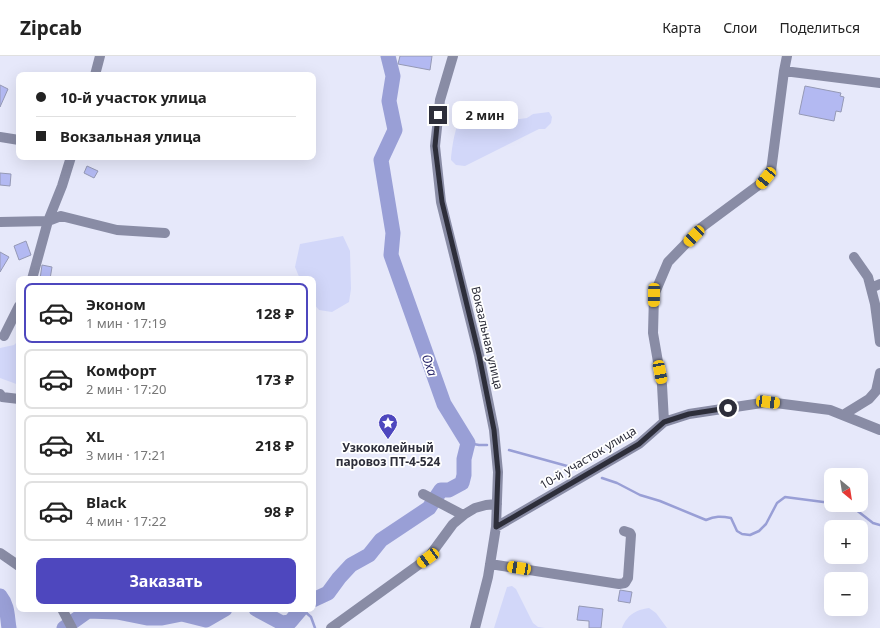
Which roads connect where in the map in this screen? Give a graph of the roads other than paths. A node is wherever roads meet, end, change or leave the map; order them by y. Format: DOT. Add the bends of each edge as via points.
graph roads {
  1 [pos="100,56"];
  2 [pos="453,56"];
  3 [pos="787,56"];
  4 [pos="784,71"];
  5 [pos="95,72"];
  6 [pos="880,83"];
  7 [pos="0,137"];
  8 [pos="16,140"];
  9 [pos="70,160"];
  10 [pos="48,221"];
  11 [pos="0,222"];
  12 [pos="165,233"];
  13 [pos="854,257"];
  14 [pos="33,276"];
  15 [pos="875,286"];
  16 [pos="16,312"];
  17 [pos="4,336"];
  18 [pos="880,342"];
  19 [pos="880,373"];
  20 [pos="878,386"];
  21 [pos="0,394"];
  22 [pos="16,399"];
  23 [pos="843,415"];
  24 [pos="664,422"];
  25 [pos="880,430"];
  26 [pos="425,495"];
  27 [pos="497,504"];
  28 [pos="463,515"];
  29 [pos="496,527"];
  30 [pos="624,531"];
  31 [pos="0,553"];
  32 [pos="16,564"];
  33 [pos="490,564"];
  34 [pos="64,614"];
  35 [pos="72,628"];
  36 [pos="331,628"];
  37 [pos="475,628"];
  1 -- 5 [label="street"];
  2 -- 27 [label="street, Вокзальная улица" via="440,100 435,146 442,202 479,355 494,430 498,472"];
  3 -- 4 [label="street"];
  4 -- 6 [label="street"];
  4 -- 24 [label="street" via="771,171 760,184 702,227 668,262 654,295 653,333 662,385"];
  7 -- 8 [label="street"];
  9 -- 10 [label="street"];
  10 -- 11 [label="street"];
  10 -- 12 [label="street" via="61,216 117,230"];
  10 -- 14 [label="street"];
  13 -- 15 [label="street"];
  15 -- 18 [label="street"];
  16 -- 17 [label="street"];
  19 -- 20 [label="street"];
  20 -- 23 [label="street" via="869,400"];
  21 -- 22 [label="street" via="2,397"];
  23 -- 24 [label="street, 10-й участок улица" via="830,410 768,402 689,414"];
  23 -- 25 [label="street, 10-й участок улица"];
  24 -- 29 [label="street, 10-й участок улица" via="639,444"];
  26 -- 28 [label="street"];
  27 -- 28 [label="street" via="475,508"];
  27 -- 29 [label="street, Вокзальная улица"];
  28 -- 36 [label="street" via="453,524 428,558"];
  29 -- 33 [label="street, Вокзальная улица"];
  30 -- 33 [label="street" via="631,535 628,578 625,583"];
  31 -- 32 [label="street"];
  33 -- 37 [label="street, Вокзальная улица"];
  34 -- 35 [label="street"];
}
